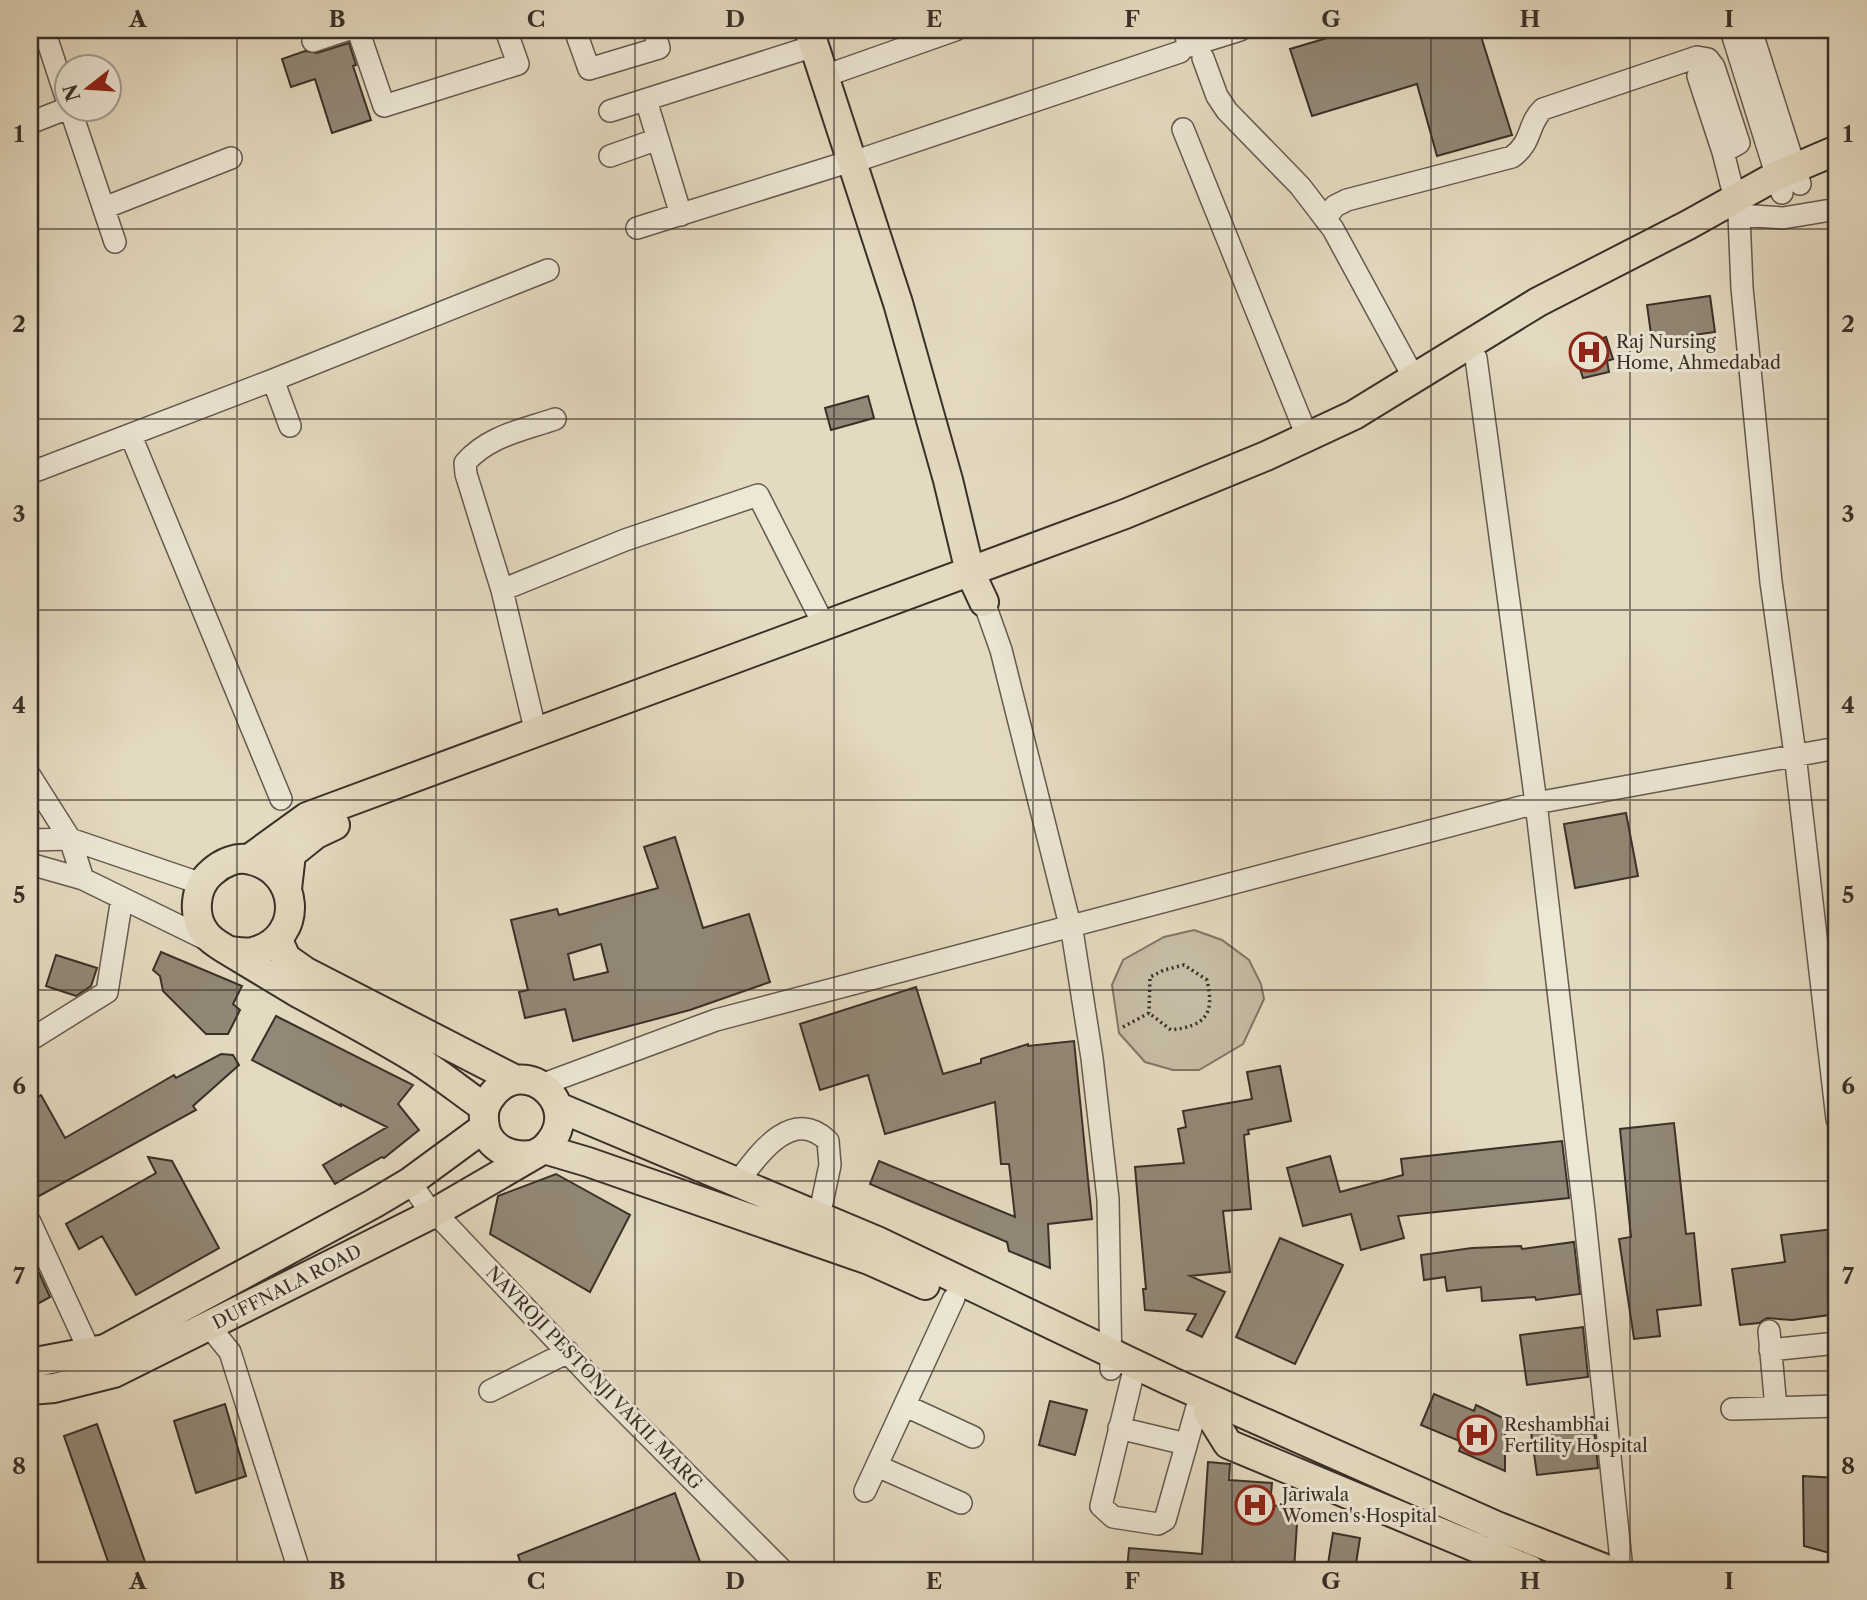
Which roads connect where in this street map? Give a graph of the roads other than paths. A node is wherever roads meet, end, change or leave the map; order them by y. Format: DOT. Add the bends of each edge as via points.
graph roads {
  1 [pos="44,30"];
  2 [pos="346,30"];
  3 [pos="358,30"];
  4 [pos="506,30"];
  5 [pos="575,30"];
  6 [pos="654,30"];
  7 [pos="955,30"];
  8 [pos="1240,30"];
  9 [pos="1731,30"];
  10 [pos="1751,30"];
  11 [pos="1212,34"];
  12 [pos="816,35"];
  13 [pos="313,41"];
  14 [pos="1189,46"];
  15 [pos="52,54"];
  16 [pos="839,71"];
  17 [pos="1698,76"];
  18 [pos="646,100"];
  19 [pos="610,111"];
  20 [pos="52,115"];
  21 [pos="74,122"];
  22 [pos="30,123"];
  23 [pos="1183,129"];
  24 [pos="658,139"];
  25 [pos="1837,150"];
  26 [pos="1723,152"];
  27 [pos="610,156"];
  28 [pos="231,158"];
  29 [pos="858,159"];
  30 [pos="1837,166"];
  31 [pos="1788,180"];
  32 [pos="1737,207"];
  33 [pos="104,208"];
  34 [pos="1837,209"];
  35 [pos="681,215"];
  36 [pos="1325,219"];
  37 [pos="637,228"];
  38 [pos="115,242"];
  39 [pos="548,271"];
  40 [pos="1476,358"];
  41 [pos="1415,378"];
  42 [pos="273,380"];
  43 [pos="555,419"];
  44 [pos="290,426"];
  45 [pos="131,436"];
  46 [pos="1307,436"];
  47 [pos="30,473"];
  48 [pos="979,582"];
  49 [pos="502,590"];
  50 [pos="825,627"];
  51 [pos="536,733"];
  52 [pos="1837,748"];
  53 [pos="1795,754"];
  54 [pos="30,776"];
  55 [pos="281,799"];
  56 [pos="1536,803"];
  57 [pos="70,839"];
  58 [pos="30,840"];
  59 [pos="249,859"];
  60 [pos="30,864"];
  61 [pos="83,879"];
  62 [pos="202,884"];
  63 [pos="287,889"];
  64 [pos="122,898"];
  65 [pos="287,924"];
  66 [pos="1070,928"];
  67 [pos="223,948"];
  68 [pos="30,1040"];
  69 [pos="539,1091"];
  70 [pos="485,1118"];
  71 [pos="1837,1119"];
  72 [pos="538,1152"];
  73 [pos="410,1182"];
  74 [pos="737,1183"];
  75 [pos="432,1214"];
  76 [pos="819,1217"];
  77 [pos="30,1222"];
  78 [pos="954,1298"];
  79 [pos="209,1326"];
  80 [pos="1837,1343"];
  81 [pos="90,1352"];
  82 [pos="568,1352"];
  83 [pos="30,1363"];
  84 [pos="1118,1366"];
  85 [pos="30,1390"];
  86 [pos="490,1391"];
  87 [pos="905,1406"];
  88 [pos="1837,1406"];
  89 [pos="1776,1408"];
  90 [pos="1732,1409"];
  91 [pos="1202,1410"];
  92 [pos="1119,1428"];
  93 [pos="974,1437"];
  94 [pos="1185,1444"];
  95 [pos="877,1466"];
  96 [pos="865,1491"];
  97 [pos="961,1503"];
  98 [pos="299,1570"];
  99 [pos="782,1570"];
  100 [pos="1530,1570"];
  101 [pos="1571,1570"];
  102 [pos="1608,1570"];
  103 [pos="1622,1570"];
  1 -- 15 [label="street"];
  2 -- 13 [label="street"];
  3 -- 4 [label="street" via="384,106 517,64"];
  5 -- 6 [label="street" via="589,69 659,47"];
  7 -- 16 [label="street"];
  8 -- 11 [label="street"];
  9 -- 31 [label="street"];
  10 -- 31 [label="street"];
  11 -- 14 [label="street"];
  12 -- 16 [label="main road"];
  12 -- 18 [label="street"];
  12 -- 29 [label="main road"];
  14 -- 29 [label="street"];
  14 -- 36 [label="street" via="1227,111 1300,186"];
  16 -- 29 [label="main road"];
  17 -- 26 [label="street"];
  18 -- 19 [label="street"];
  18 -- 24 [label="street"];
  20 -- 22 [label="street"];
  21 -- 33 [label="street"];
  23 -- 46 [label="street"];
  24 -- 27 [label="street"];
  24 -- 35 [label="street"];
  25 -- 31 [label="main road"];
  26 -- 32 [label="street"];
  26 -- 36 [label="street" via="1739,143 1714,67 1708,59 1697,57 1543,108 1526,144 1512,157 1347,200"];
  28 -- 33 [label="street"];
  29 -- 35 [label="street"];
  29 -- 48 [label="main road"];
  30 -- 31 [label="main road"];
  31 -- 32 [label="main road"];
  32 -- 34 [label="street" via="1783,218"];
  32 -- 40 [label="main road"];
  32 -- 41 [label="main road" via="1538,302"];
  32 -- 53 [label="street" via="1771,582"];
  33 -- 38 [label="street"];
  35 -- 37 [label="street"];
  36 -- 41 [label="street"];
  39 -- 42 [label="street"];
  40 -- 48 [label="main road" via="1366,428 1260,477"];
  40 -- 56 [label="street"];
  41 -- 46 [label="main road" via="1354,415"];
  42 -- 44 [label="street"];
  42 -- 45 [label="street"];
  43 -- 49 [label="street" via="494,440 465,463"];
  45 -- 47 [label="street"];
  45 -- 55 [label="street"];
  46 -- 48 [label="main road"];
  48 -- 50 [label="main road"];
  48 -- 63 [label="main road" via="769,666 383,805 316,834 290,854"];
  48 -- 66 [label="street" via="1001,650"];
  49 -- 50 [label="street" via="625,540 758,495"];
  49 -- 51 [label="street"];
  50 -- 51 [label="main road"];
  51 -- 59 [label="main road" via="307,817"];
  52 -- 53 [label="street"];
  53 -- 56 [label="street"];
  53 -- 71 [label="street"];
  54 -- 57 [label="street"];
  56 -- 66 [label="street"];
  56 -- 103 [label="street"];
  57 -- 58 [label="street"];
  57 -- 61 [label="street"];
  57 -- 62 [label="street"];
  59 -- 62 [label="main road" via="222,864"];
  59 -- 63 [label="main road" via="271,868"];
  60 -- 61 [label="street"];
  61 -- 64 [label="street"];
  62 -- 67 [label="main road" via="198,918 205,933"];
  63 -- 65 [label="main road" via="291,905"];
  64 -- 67 [label="street"];
  64 -- 68 [label="street" via="107,992"];
  65 -- 67 [label="main road" via="268,947 253,952"];
  65 -- 69 [label="main road" via="278,940 286,958 306,972"];
  66 -- 69 [label="street" via="716,1020"];
  66 -- 84 [label="street" via="1092,1058 1108,1199"];
  67 -- 70 [label="main road" via="416,1059"];
  69 -- 70 [label="main road" via="506,1083 496,1090"];
  69 -- 72 [label="main road" via="560,1119 553,1141"];
  69 -- 74 [label="main road"];
  70 -- 72 [label="main road" via="489,1139 498,1148 520,1157"];
  70 -- 73 [label="main road"];
  72 -- 75 [label="main road, DUFFNALA ROAD"];
  72 -- 78 [label="main road" via="587,1162 869,1260"];
  73 -- 75 [label="street, NAVROJI PESTONJI VAKIL MARG"];
  73 -- 81 [label="main road" via="105,1349"];
  74 -- 76 [label="main road"];
  74 -- 76 [label="street" via="774,1138 797,1130 822,1135 828,1141 830,1165"];
  75 -- 79 [label="main road, DUFFNALA ROAD"];
  75 -- 82 [label="street, NAVROJI PESTONJI VAKIL MARG"];
  76 -- 84 [label="main road" via="877,1241"];
  77 -- 81 [label="street"];
  78 -- 84 [label="main road"];
  78 -- 87 [label="street"];
  79 -- 85 [label="main road, DUFFNALA ROAD" via="114,1373"];
  79 -- 98 [label="street" via="230,1352"];
  80 -- 89 [label="street" via="1770,1340"];
  81 -- 83 [label="main road"];
  82 -- 86 [label="street"];
  82 -- 99 [label="street, NAVROJI PESTONJI VAKIL MARG"];
  84 -- 91 [label="main road"];
  84 -- 92 [label="street"];
  84 -- 102 [label="main road" via="1170,1381 1499,1527"];
  87 -- 93 [label="street"];
  87 -- 95 [label="street"];
  88 -- 89 [label="street"];
  89 -- 90 [label="street"];
  91 -- 94 [label="street"];
  91 -- 100 [label="main road" via="1228,1444"];
  91 -- 101 [label="main road"];
  92 -- 94 [label="street"];
  92 -- 94 [label="street" via="1101,1506 1113,1517 1158,1524 1165,1520"];
  95 -- 96 [label="street"];
  95 -- 97 [label="street"];
}
